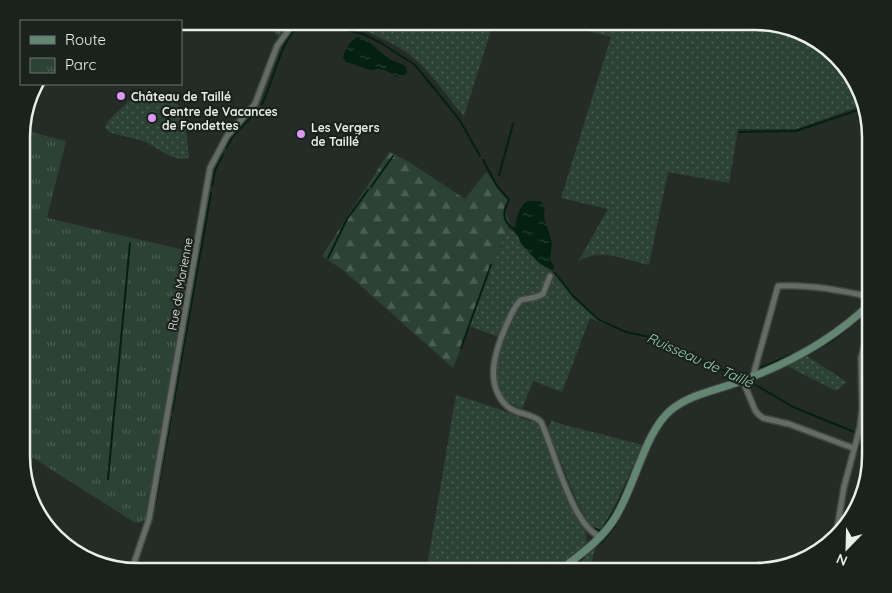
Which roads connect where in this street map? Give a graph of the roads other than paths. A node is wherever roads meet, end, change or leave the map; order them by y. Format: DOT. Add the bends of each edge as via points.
graph roads {
  1 [pos="289,30"];
  2 [pos="550,276"];
  3 [pos="862,296"];
  4 [pos="862,310"];
  5 [pos="862,354"];
  6 [pos="747,379"];
  7 [pos="862,408"];
  8 [pos="862,408"];
  9 [pos="853,448"];
  10 [pos="838,523"];
  11 [pos="601,537"];
  12 [pos="135,563"];
  13 [pos="569,563"];
  1 -- 12 [label="street, Rue de Morienne" via="277,46 255,104 227,136 210,168 149,519"];
  2 -- 11 [label="street" via="543,294 521,300 513,312 496,351 494,379 506,405 541,422 578,513 592,532"];
  3 -- 6 [label="street" via="797,284 778,286"];
  4 -- 6 [label="street" via="825,340"];
  5 -- 7 [label="street"];
  6 -- 9 [label="street" via="758,414 763,418 789,424"];
  6 -- 11 [label="street" via="690,399 662,420 614,520"];
  8 -- 9 [label="street"];
  9 -- 10 [label="street"];
  11 -- 13 [label="street"];
}
